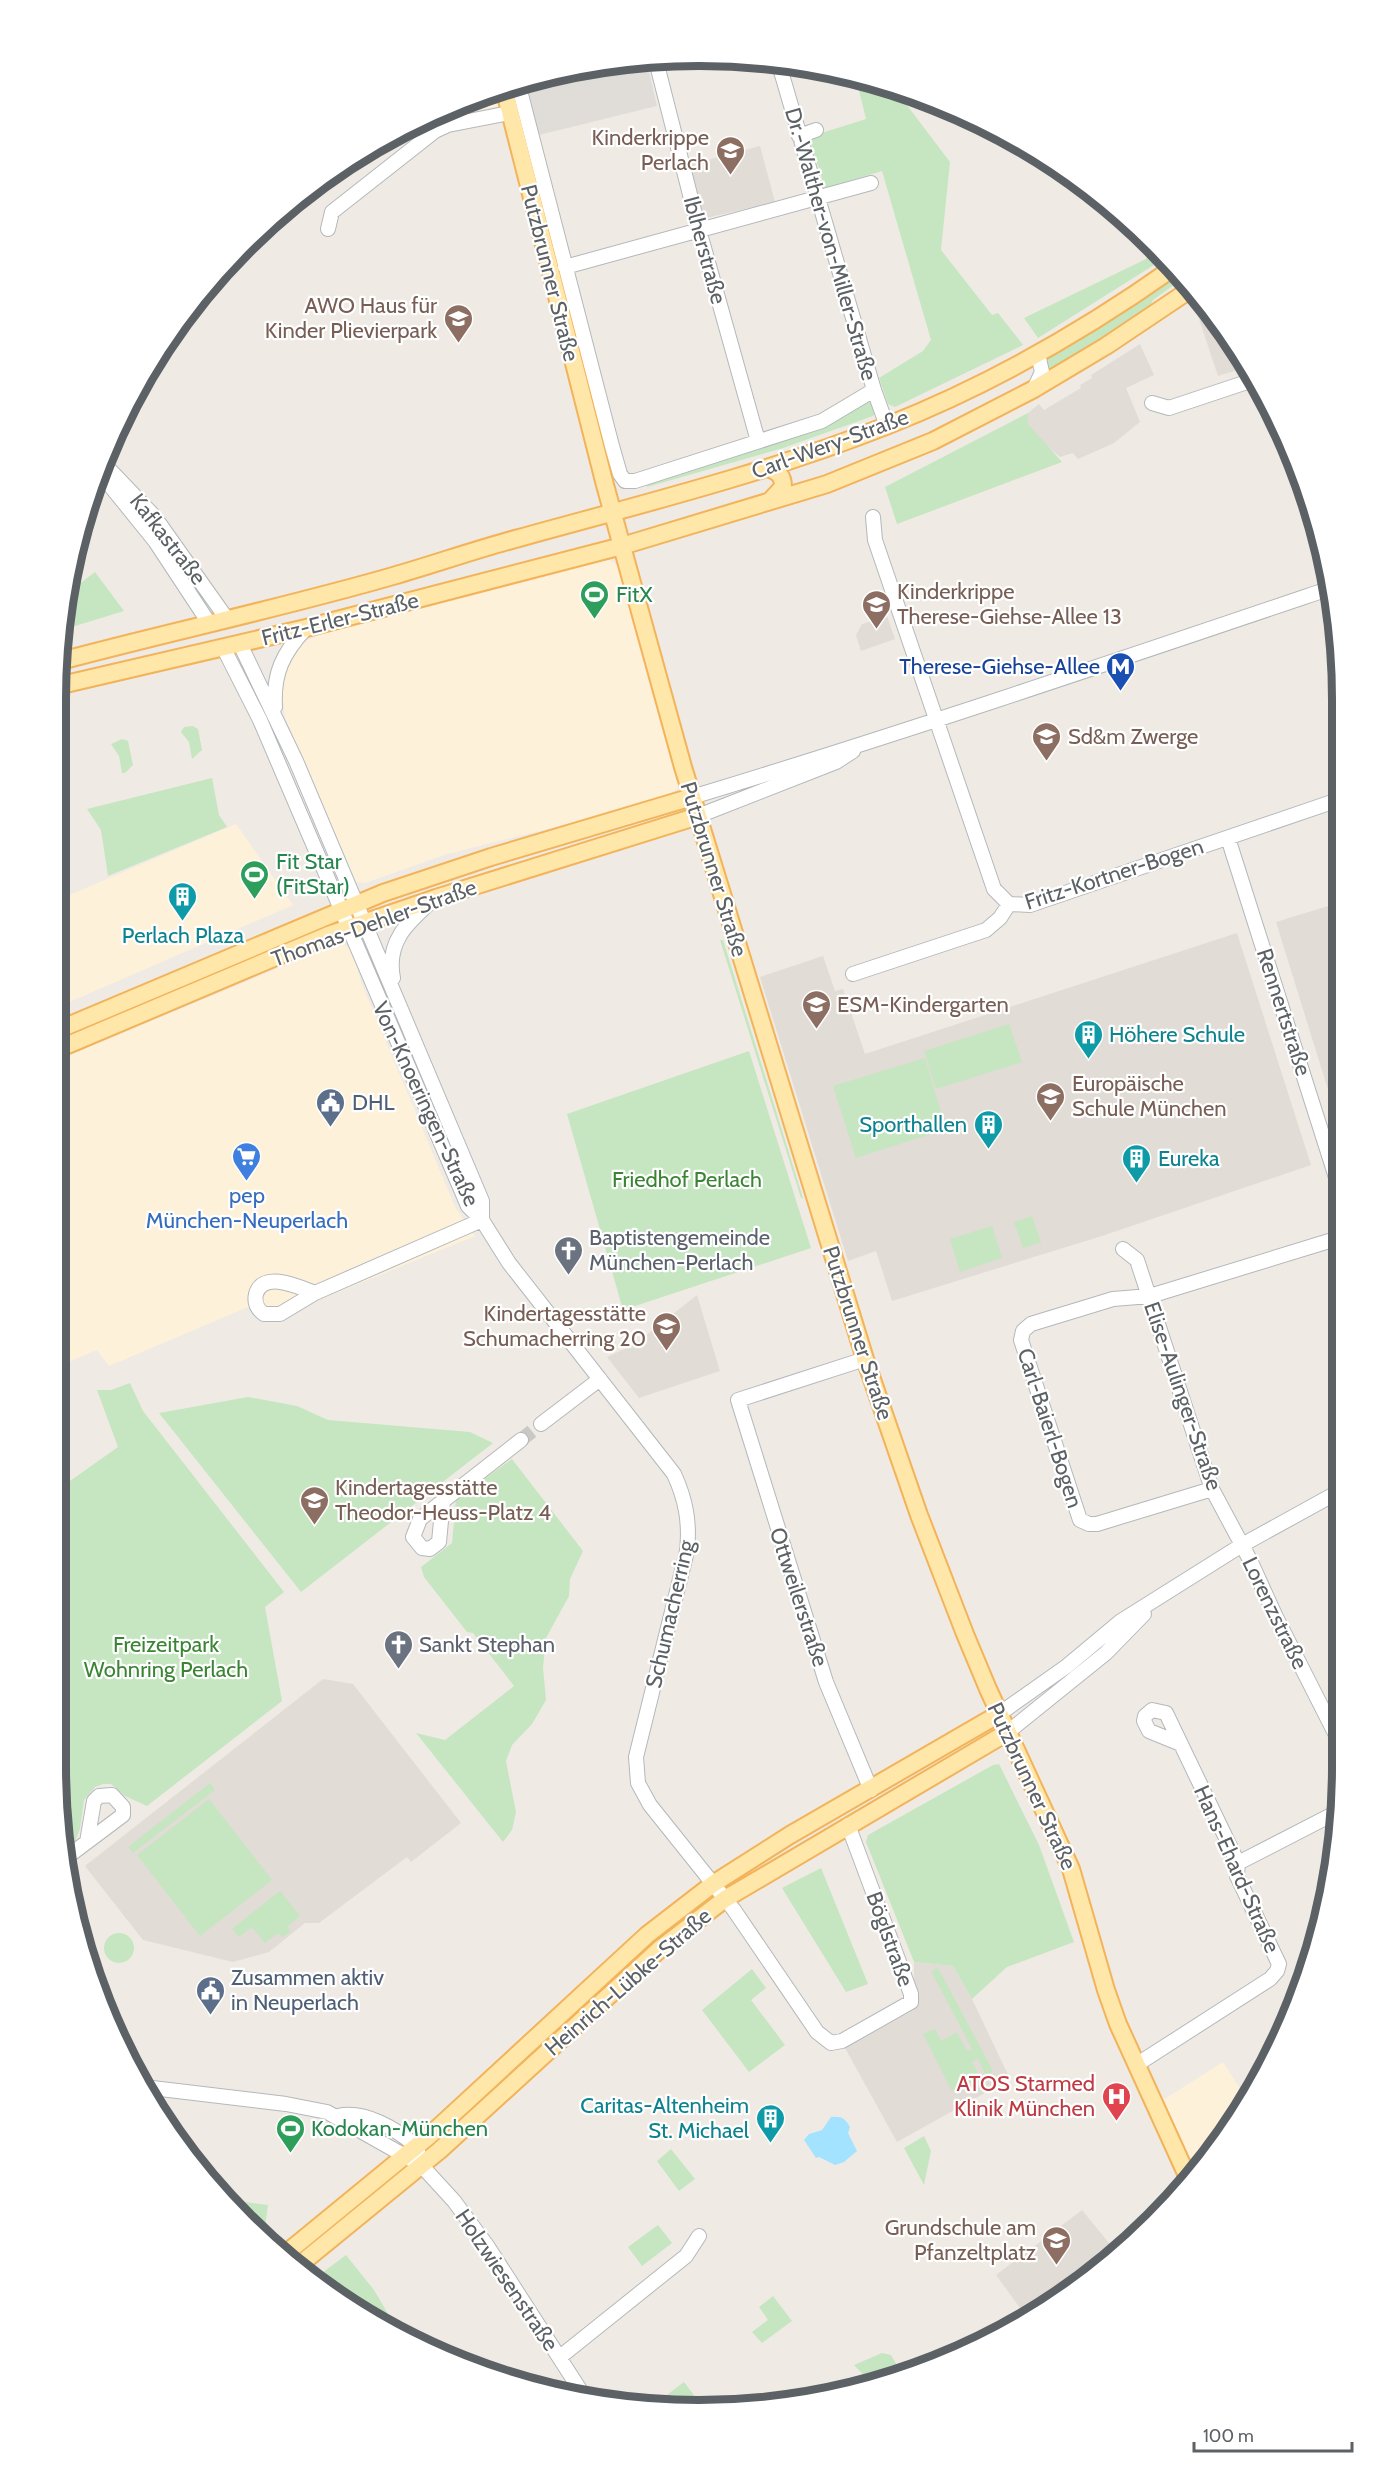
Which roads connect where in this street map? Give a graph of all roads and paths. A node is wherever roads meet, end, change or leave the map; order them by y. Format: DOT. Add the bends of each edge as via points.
graph roads {
  1 [pos="658,67"];
  2 [pos="781,71"];
  3 [pos="520,92"];
  4 [pos="506,97"];
  5 [pos="509,113"];
  6 [pos="816,130"];
  7 [pos="799,136"];
  8 [pos="871,183"];
  9 [pos="817,197"];
  10 [pos="328,229"];
  11 [pos="699,230"];
  12 [pos="565,267"];
  13 [pos="1167,273"];
  14 [pos="1184,293"];
  15 [pos="1038,354"];
  16 [pos="1246,382"];
  17 [pos="1034,389"];
  18 [pos="874,390"];
  19 [pos="1152,403"];
  20 [pos="887,426"];
  21 [pos="759,441"];
  22 [pos="612,446"];
  23 [pos="598,458"];
  24 [pos="768,468"];
  25 [pos="109,470"];
  26 [pos="106,480"];
  27 [pos="770,502"];
  28 [pos="613,512"];
  29 [pos="873,517"];
  30 [pos="622,546"];
  31 [pos="1323,591"];
  32 [pos="227,619"];
  33 [pos="209,623"];
  34 [pos="306,628"];
  35 [pos="240,644"];
  36 [pos="223,647"];
  37 [pos="67,659"];
  38 [pos="66,684"];
  39 [pos="276,715"];
  40 [pos="938,721"];
  41 [pos="860,747"];
  42 [pos="692,797"];
  43 [pos="1332,802"];
  44 [pos="698,816"];
  45 [pos="1228,838"];
  46 [pos="436,898"];
  47 [pos="357,903"];
  48 [pos="1009,904"];
  49 [pos="341,910"];
  50 [pos="366,922"];
  51 [pos="349,928"];
  52 [pos="853,974"];
  53 [pos="396,995"];
  54 [pos="66,1027"];
  55 [pos="66,1046"];
  56 [pos="1332,1165"];
  57 [pos="482,1220"];
  58 [pos="1332,1240"];
  59 [pos="1123,1249"];
  60 [pos="315,1293"];
  61 [pos="1150,1296"];
  62 [pos="865,1359"];
  63 [pos="600,1379"];
  64 [pos="541,1424"];
  65 [pos="521,1440"];
  66 [pos="1212,1489"];
  67 [pos="1332,1495"];
  68 [pos="444,1500"];
  69 [pos="1242,1545"];
  70 [pos="1155,1602"];
  71 [pos="999,1714"];
  72 [pos="1332,1727"];
  73 [pos="1008,1732"];
  74 [pos="1180,1744"];
  75 [pos="871,1790"];
  76 [pos="1330,1816"];
  77 [pos="848,1825"];
  78 [pos="87,1842"];
  79 [pos="72,1854"];
  80 [pos="1238,1863"];
  81 [pos="713,1884"];
  82 [pos="725,1899"];
  83 [pos="1136,2065"];
  84 [pos="154,2088"];
  85 [pos="410,2152"];
  86 [pos="421,2165"];
  87 [pos="1185,2172"];
  88 [pos="699,2236"];
  89 [pos="290,2250"];
  90 [pos="304,2261"];
  91 [pos="560,2357"];
  92 [pos="580,2389"];
  1 -- 11 [label="street, Iblherstraße"];
  2 -- 7 [label="street, Dr.-Walther-von-Miller-Straße"];
  3 -- 12 [label="street, Putzbrunner Straße"];
  4 -- 5 [label="main road, Putzbrunner Straße"];
  5 -- 10 [label="street" via="435,131 332,212"];
  5 -- 23 [label="main road, Putzbrunner Straße"];
  6 -- 7 [label="street"];
  7 -- 9 [label="street, Dr.-Walther-von-Miller-Straße"];
  8 -- 9 [label="street"];
  9 -- 11 [label="street"];
  9 -- 18 [label="street, Dr.-Walther-von-Miller-Straße"];
  11 -- 12 [label="street"];
  11 -- 21 [label="street, Iblherstraße"];
  12 -- 22 [label="street, Putzbrunner Straße"];
  13 -- 15 [label="main road, Carl-Wery-Straße"];
  14 -- 17 [label="main road, Carl-Wery-Straße"];
  15 -- 17 [label="street" via="1042,372"];
  15 -- 20 [label="main road, Carl-Wery-Straße"];
  16 -- 19 [label="street" via="1169,408"];
  17 -- 27 [label="main road, Carl-Wery-Straße" via="883,463"];
  18 -- 20 [label="street, Dr.-Walther-von-Miller-Straße"];
  18 -- 21 [label="street" via="822,421"];
  20 -- 24 [label="main road, Carl-Wery-Straße"];
  21 -- 22 [label="street, Putzbrunner Straße" via="635,481 625,481 620,474"];
  22 -- 23 [label="street"];
  23 -- 28 [label="main road, Putzbrunner Straße"];
  24 -- 27 [label="main road" via="783,479 783,488"];
  24 -- 28 [label="main road, Carl-Wery-Straße"];
  25 -- 32 [label="street, Kafkastraße" via="154,516"];
  26 -- 33 [label="street, Kafkastraße" via="166,557"];
  27 -- 30 [label="main road, Carl-Wery-Straße"];
  28 -- 30 [label="main road, Putzbrunner Straße"];
  28 -- 32 [label="main road, Fritz-Erler-Straße" via="397,575"];
  29 -- 40 [label="street, Fritz-Kortner-Bogen" via="875,540"];
  30 -- 34 [label="main road, Fritz-Erler-Straße"];
  30 -- 42 [label="main road, Putzbrunner Straße"];
  31 -- 40 [label="street"];
  32 -- 33 [label="main road, Fritz-Erler-Straße"];
  32 -- 35 [label="main road, Von-Knoeringen-Straße"];
  33 -- 36 [label="main road"];
  33 -- 37 [label="main road, Fritz-Erler-Straße"];
  34 -- 35 [label="main road, Fritz-Erler-Straße"];
  34 -- 39 [label="street" via="280,662 274,693"];
  35 -- 36 [label="main road, Fritz-Erler-Straße"];
  35 -- 39 [label="street, Von-Knoeringen-Straße"];
  36 -- 38 [label="main road, Fritz-Erler-Straße"];
  36 -- 49 [label="street" via="260,720"];
  39 -- 47 [label="street, Von-Knoeringen-Straße"];
  40 -- 41 [label="street"];
  40 -- 48 [label="street, Fritz-Kortner-Bogen" via="994,889"];
  41 -- 42 [label="street" via="832,752"];
  41 -- 44 [label="street" via="836,762"];
  42 -- 44 [label="main road, Putzbrunner Straße"];
  42 -- 47 [label="main road, Thomas-Dehler-Straße" via="449,870"];
  43 -- 45 [label="street, Fritz-Kortner-Bogen"];
  44 -- 46 [label="main road, Thomas-Dehler-Straße"];
  44 -- 62 [label="main road, Putzbrunner Straße"];
  45 -- 48 [label="street, Fritz-Kortner-Bogen" via="1030,905"];
  45 -- 56 [label="street, Rennertstraße"];
  46 -- 50 [label="main road, Thomas-Dehler-Straße"];
  46 -- 53 [label="street, Von-Knoeringen-Straße" via="412,918 395,940 391,970"];
  47 -- 49 [label="main road, Thomas-Dehler-Straße"];
  47 -- 50 [label="street, Von-Knoeringen-Straße"];
  48 -- 52 [label="street" via="986,930"];
  49 -- 51 [label="street"];
  49 -- 54 [label="main road, Thomas-Dehler-Straße"];
  50 -- 51 [label="main road, Thomas-Dehler-Straße"];
  50 -- 53 [label="street, Von-Knoeringen-Straße"];
  51 -- 55 [label="main road, Thomas-Dehler-Straße"];
  51 -- 57 [label="street, Von-Knoeringen-Straße" via="468,1206"];
  53 -- 57 [label="street, Von-Knoeringen-Straße" via="482,1201"];
  57 -- 60 [label="street"];
  57 -- 63 [label="street, Schumacherring" via="509,1263"];
  58 -- 61 [label="street"];
  59 -- 61 [label="street, Elise-Aulinger-Straße" via="1137,1260"];
  61 -- 66 [label="street, Elise-Aulinger-Straße"];
  61 -- 66 [label="street, Carl-Baierl-Bogen" via="1113,1299 1031,1324 1023,1331 1021,1340 1076,1514 1080,1520 1097,1524"];
  62 -- 71 [label="main road, Putzbrunner Straße" via="938,1565"];
  62 -- 75 [label="street, Ottweilerstraße" via="738,1400 826,1682"];
  63 -- 64 [label="street"];
  63 -- 81 [label="street, Schumacherring" via="674,1474 688,1516 687,1551 636,1770 650,1805"];
  65 -- 68 [label="street"];
  66 -- 69 [label="street, Elise-Aulinger-Straße"];
  67 -- 69 [label="street"];
  69 -- 70 [label="street"];
  69 -- 72 [label="street, Lorenzstraße"];
  70 -- 71 [label="street" via="1121,1621"];
  70 -- 73 [label="street" via="1106,1653"];
  71 -- 73 [label="main road, Putzbrunner Straße"];
  71 -- 75 [label="main road, Heinrich-Lübke-Straße"];
  73 -- 77 [label="main road, Heinrich-Lübke-Straße"];
  73 -- 83 [label="main road, Putzbrunner Straße" via="1071,1869 1106,1990"];
  74 -- 80 [label="street, Hans-Ehard-Straße"];
  75 -- 81 [label="main road, Heinrich-Lübke-Straße"];
  76 -- 80 [label="street"];
  77 -- 82 [label="main road, Heinrich-Lübke-Straße"];
  77 -- 82 [label="street, Böglstraße" via="911,1994 911,2002 905,2008 831,2043 817,2032"];
  78 -- 79 [label="street"];
  80 -- 83 [label="street, Hans-Ehard-Straße" via="1237,1876 1278,1958 1277,1971"];
  81 -- 82 [label="street, Schumacherring"];
  81 -- 85 [label="main road, Heinrich-Lübke-Straße" via="638,1943"];
  82 -- 86 [label="main road, Heinrich-Lübke-Straße" via="661,1947"];
  83 -- 87 [label="main road, Putzbrunner Straße"];
  84 -- 85 [label="street" via="286,2104 338,2116 351,2113 404,2136"];
  85 -- 86 [label="street"];
  85 -- 89 [label="main road, Heinrich-Lübke-Straße"];
  86 -- 90 [label="main road, Heinrich-Lübke-Straße"];
  86 -- 91 [label="street, Holzwiesenstraße" via="488,2247"];
  88 -- 91 [label="street" via="686,2256"];
  91 -- 92 [label="street, Holzwiesenstraße"];
}
